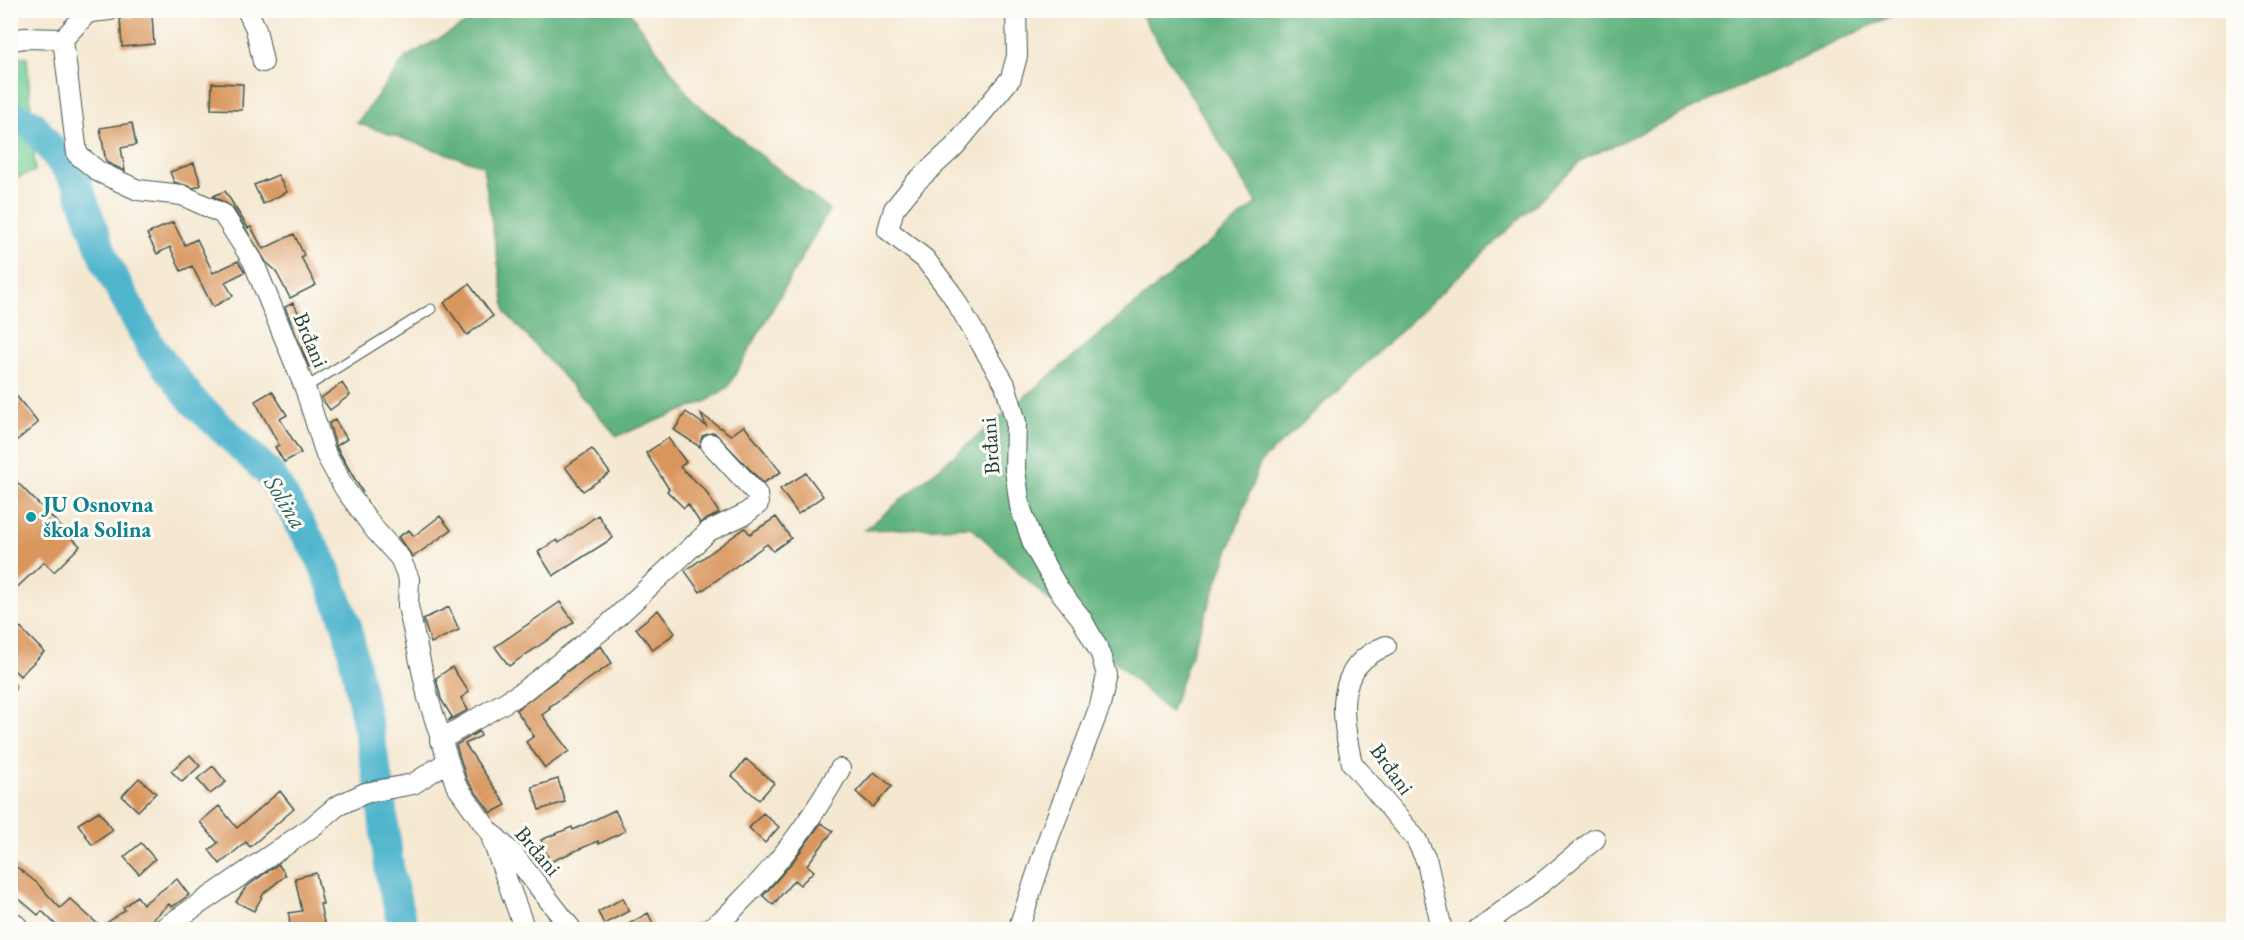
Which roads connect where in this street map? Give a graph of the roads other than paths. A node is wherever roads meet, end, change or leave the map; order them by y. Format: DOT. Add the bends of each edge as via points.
graph roads {
  1 [pos="247,10"];
  2 [pos="1016,10"];
  3 [pos="83,18"];
  4 [pos="10,41"];
  5 [pos="262,62"];
  6 [pos="431,309"];
  7 [pos="305,388"];
  8 [pos="711,444"];
  9 [pos="1386,646"];
  10 [pos="440,740"];
  11 [pos="447,762"];
  12 [pos="840,769"];
  13 [pos="488,831"];
  14 [pos="1595,839"];
  15 [pos="10,924"];
  16 [pos="16,930"];
  17 [pos="160,930"];
  18 [pos="525,930"];
  19 [pos="572,930"];
  20 [pos="705,930"];
  21 [pos="1018,930"];
  22 [pos="1442,930"];
  23 [pos="1477,930"];
  1 -- 5 [label="street" via="256,29"];
  2 -- 21 [label="street, Brđani" via="1017,56 1011,78 954,147 894,209 888,230 925,259 951,293 1005,384 1016,422 1015,470 1020,506 1034,546 1059,590 1082,618 1107,675 1100,706"];
  3 -- 4 [label="street"];
  3 -- 7 [label="street, Brđani" via="76,154 99,172 138,190 182,195 223,214 253,261"];
  6 -- 7 [label="lane"];
  7 -- 10 [label="street, Brđani" via="326,455 351,497 400,558 409,579 408,606"];
  8 -- 10 [label="street" via="757,494 758,504 709,531 607,626 521,693"];
  9 -- 22 [label="street, Brđani" via="1368,652 1354,666 1346,688 1344,716 1349,748 1352,763 1416,839 1427,862"];
  10 -- 11 [label="street, Brđani"];
  11 -- 13 [label="street, Brđani" via="456,785"];
  11 -- 17 [label="street" via="414,784 365,794 337,806"];
  12 -- 20 [label="street" via="812,818 768,875 718,924"];
  13 -- 18 [label="street, Brđani"];
  13 -- 19 [label="street, Brđani" via="514,855"];
  14 -- 23 [label="street"];
  15 -- 16 [label="main road"];
}
